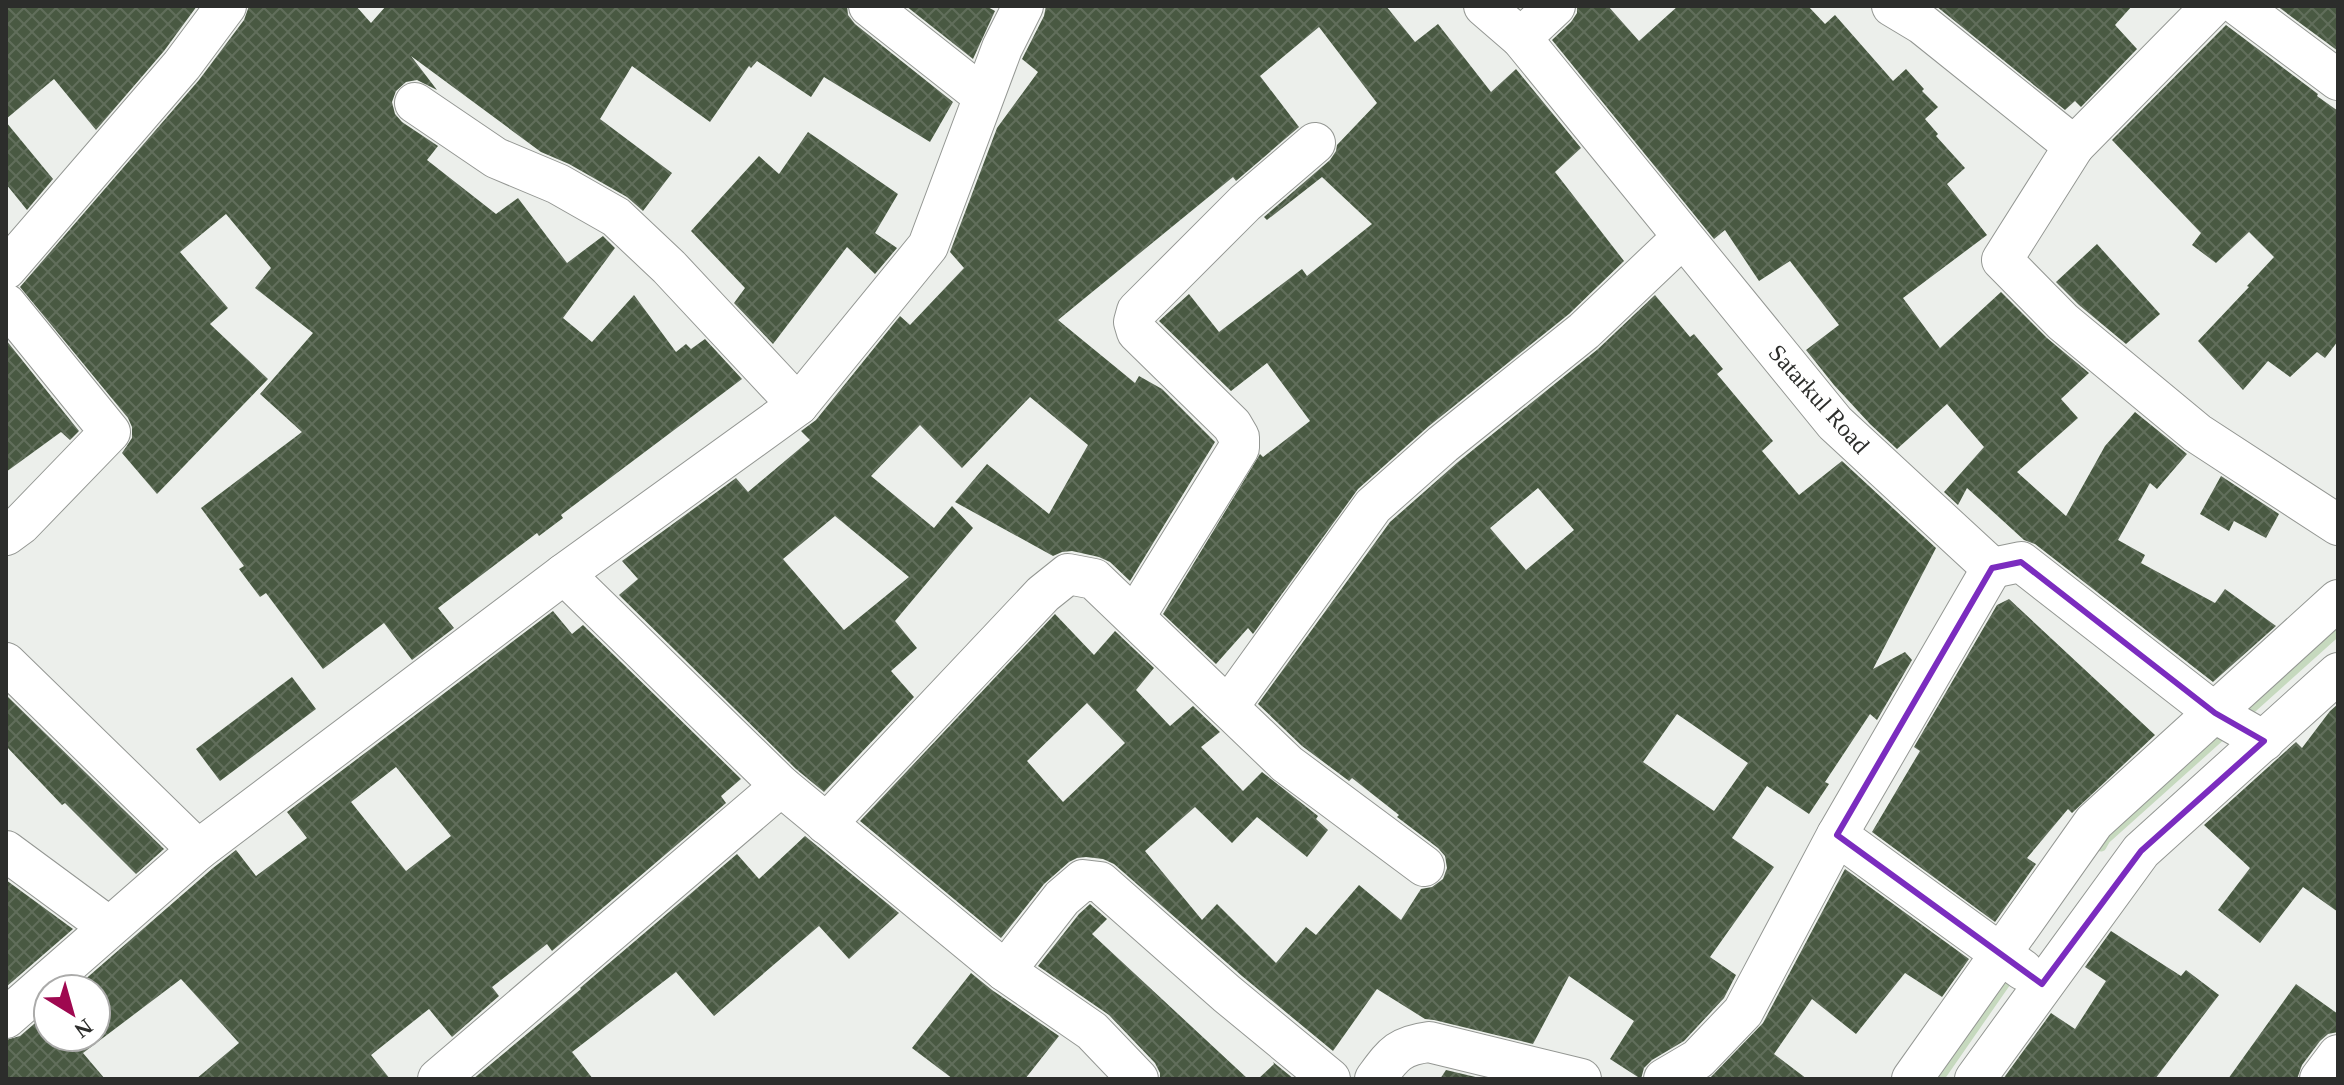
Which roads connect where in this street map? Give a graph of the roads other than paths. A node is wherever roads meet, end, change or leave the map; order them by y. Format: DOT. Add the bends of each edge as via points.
graph roads {
  1 [pos="226,6"];
  2 [pos="869,6"];
  3 [pos="1023,6"];
  4 [pos="1484,6"];
  5 [pos="1555,6"];
  6 [pos="1892,6"];
  7 [pos="2212,6"];
  8 [pos="2239,6"];
  9 [pos="1521,38"];
  10 [pos="2338,80"];
  11 [pos="983,96"];
  12 [pos="415,103"];
  13 [pos="1315,143"];
  14 [pos="2074,146"];
  15 [pos="1682,238"];
  16 [pos="6,269"];
  17 [pos="6,304"];
  18 [pos="798,405"];
  19 [pos="2338,525"];
  20 [pos="6,535"];
  21 [pos="1992,568"];
  22 [pos="564,574"];
  23 [pos="2338,600"];
  24 [pos="1135,616"];
  25 [pos="6,663"];
  26 [pos="2338,673"];
  27 [pos="1228,707"];
  28 [pos="2215,713"];
  29 [pos="2264,741"];
  30 [pos="781,786"];
  31 [pos="826,824"];
  32 [pos="1837,835"];
  33 [pos="198,850"];
  34 [pos="6,851"];
  35 [pos="1424,866"];
  36 [pos="109,927"];
  37 [pos="2001,954"];
  38 [pos="1005,971"];
  39 [pos="2042,984"];
  40 [pos="6,1018"];
  41 [pos="2338,1055"];
  42 [pos="438,1079"];
  43 [pos="1138,1079"];
  44 [pos="1330,1079"];
  45 [pos="1375,1079"];
  46 [pos="1581,1079"];
  47 [pos="1664,1079"];
  48 [pos="1912,1079"];
  49 [pos="1975,1079"];
  50 [pos="2320,1079"];
  1 -- 16 [label="street" via="182,65"];
  2 -- 11 [label="street"];
  3 -- 11 [label="street"];
  4 -- 9 [label="street, Satarkul Road"];
  5 -- 9 [label="street"];
  6 -- 14 [label="street" via="1922,24"];
  7 -- 14 [label="street"];
  8 -- 10 [label="street"];
  9 -- 15 [label="street, Satarkul Road"];
  11 -- 18 [label="street" via="928,246"];
  12 -- 18 [label="street" via="496,158 558,184 616,217"];
  13 -- 24 [label="street" via="1245,203 1137,311 1137,332 1232,425 1239,448"];
  14 -- 19 [label="street" via="2002,260 2063,322 2197,433"];
  15 -- 21 [label="street, Satarkul Road" via="1835,423"];
  15 -- 27 [label="street" via="1584,331 1373,506"];
  17 -- 20 [label="street" via="110,432"];
  18 -- 22 [label="street"];
  21 -- 28 [label="street" via="2021,562"];
  21 -- 32 [label="street"];
  22 -- 30 [label="street"];
  22 -- 33 [label="street"];
  23 -- 28 [label="street"];
  24 -- 27 [label="street"];
  24 -- 31 [label="street" via="1094,579 1068,574 1043,594"];
  25 -- 33 [label="street"];
  26 -- 29 [label="street"];
  27 -- 35 [label="street" via="1287,764"];
  28 -- 29 [label="street"];
  28 -- 37 [label="street" via="2094,822"];
  29 -- 39 [label="street" via="2141,851"];
  30 -- 31 [label="street"];
  30 -- 42 [label="street"];
  31 -- 38 [label="street"];
  32 -- 37 [label="street"];
  32 -- 47 [label="street" via="1743,1012 1698,1059"];
  33 -- 36 [label="street"];
  34 -- 36 [label="street"];
  36 -- 40 [label="street"];
  37 -- 39 [label="street"];
  37 -- 48 [label="street"];
  38 -- 43 [label="street" via="1092,1031"];
  38 -- 44 [label="street" via="1062,898 1083,880 1100,882"];
  39 -- 49 [label="street"];
  41 -- 50 [label="street"];
  45 -- 46 [label="street" via="1409,1045 1429,1042"];
}
